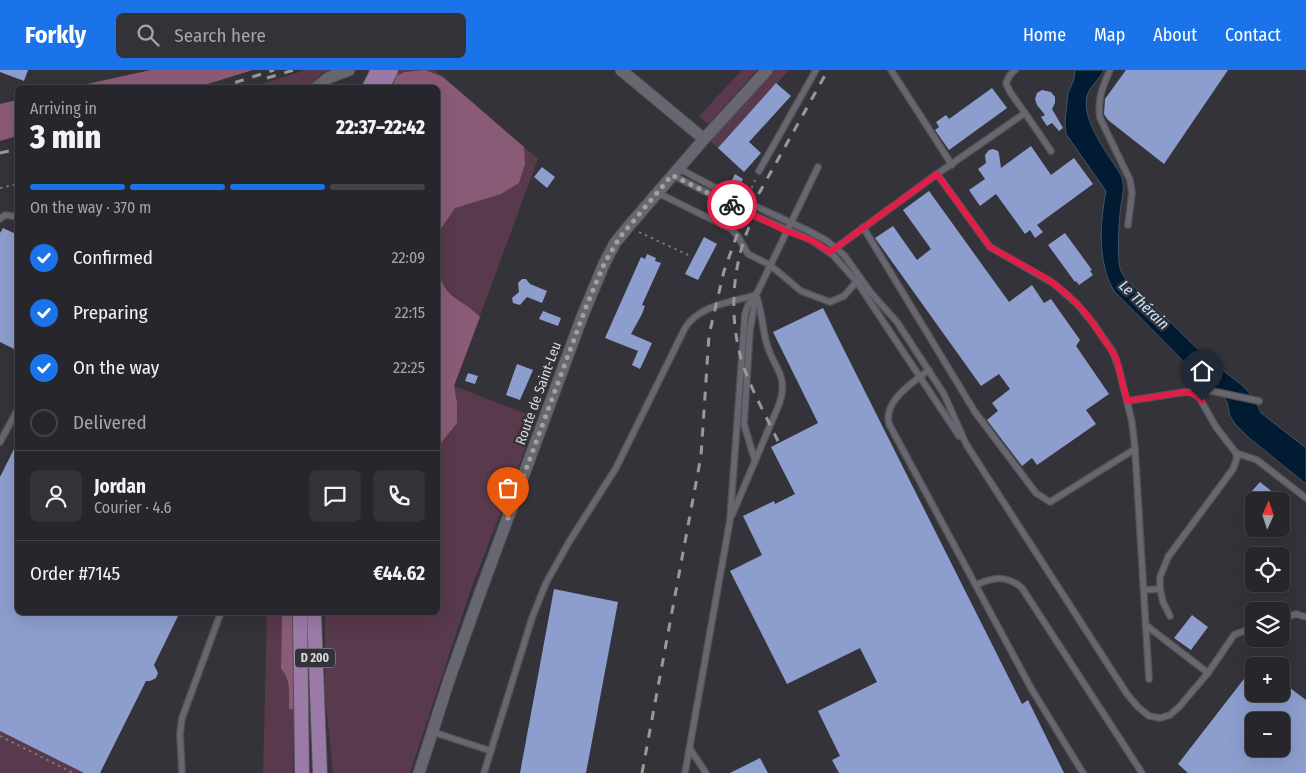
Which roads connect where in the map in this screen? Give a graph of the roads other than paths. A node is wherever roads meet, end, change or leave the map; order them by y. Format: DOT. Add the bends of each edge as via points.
graph roads {
  1 [pos="349,70"];
  2 [pos="391,70"];
  3 [pos="621,70"];
  4 [pos="767,70"];
  5 [pos="816,70"];
  6 [pos="891,70"];
  7 [pos="1015,70"];
  8 [pos="1110,70"];
  9 [pos="370,75"];
  10 [pos="320,85"];
  11 [pos="362,85"];
  12 [pos="384,85"];
  13 [pos="1025,114"];
  14 [pos="704,139"];
  15 [pos="1051,151"];
  16 [pos="952,164"];
  17 [pos="818,167"];
  18 [pos="759,171"];
  19 [pos="675,172"];
  20 [pos="937,174"];
  21 [pos="658,193"];
  22 [pos="15,217"];
  23 [pos="0,219"];
  24 [pos="791,222"];
  25 [pos="1128,225"];
  26 [pos="863,227"];
  27 [pos="786,231"];
  28 [pos="836,248"];
  29 [pos="830,252"];
  30 [pos="770,265"];
  31 [pos="859,280"];
  32 [pos="756,295"];
  33 [pos="928,370"];
  34 [pos="919,377"];
  35 [pos="1190,392"];
  36 [pos="1127,401"];
  37 [pos="1259,401"];
  38 [pos="15,414"];
  39 [pos="0,442"];
  40 [pos="966,444"];
  41 [pos="1135,449"];
  42 [pos="1236,453"];
  43 [pos="755,461"];
  44 [pos="1306,498"];
  45 [pos="730,520"];
  46 [pos="976,585"];
  47 [pos="1160,589"];
  48 [pos="1144,590"];
  49 [pos="220,615"];
  50 [pos="300,615"];
  51 [pos="314,615"];
  52 [pos="1170,616"];
  53 [pos="1290,616"];
  54 [pos="1306,617"];
  55 [pos="1147,626"];
  56 [pos="1245,630"];
  57 [pos="1208,672"];
  58 [pos="1150,679"];
  59 [pos="432,732"];
  60 [pos="690,749"];
  61 [pos="491,751"];
  62 [pos="182,773"];
  63 [pos="302,773"];
  64 [pos="320,773"];
  65 [pos="420,773"];
  66 [pos="484,773"];
  67 [pos="685,773"];
  68 [pos="706,773"];
  69 [pos="1083,773"];
  70 [pos="1142,773"];
  1 -- 10 [label="street"];
  2 -- 12 [label="main road"];
  3 -- 14 [label="street"];
  4 -- 14 [label="street, Route de Saint-Leu"];
  5 -- 18 [label="lane"];
  6 -- 16 [label="lane"];
  7 -- 13 [label="lane" via="1006,83"];
  8 -- 25 [label="lane" via="1100,93 1098,108 1130,180 1132,193"];
  9 -- 11 [label="main road"];
  13 -- 15 [label="lane"];
  13 -- 16 [label="lane"];
  14 -- 19 [label="street, Route de Saint-Leu"];
  16 -- 20 [label="lane"];
  17 -- 24 [label="lane"];
  19 -- 21 [label="street, Route de Saint-Leu"];
  19 -- 24 [label="lane"];
  19 -- 27 [label="lane"];
  20 -- 26 [label="lane"];
  20 -- 36 [label="lane" via="990,247 1046,278 1085,312 1116,357"];
  21 -- 30 [label="lane" via="731,230 748,254"];
  21 -- 59 [label="street, Route de Saint-Leu" via="612,249 586,307"];
  22 -- 23 [label="lane" via="5,215"];
  24 -- 27 [label="lane"];
  24 -- 28 [label="lane"];
  26 -- 28 [label="lane"];
  26 -- 41 [label="lane" via="975,412 1036,493 1050,502"];
  27 -- 29 [label="lane" via="811,240"];
  27 -- 30 [label="lane"];
  28 -- 29 [label="lane"];
  28 -- 31 [label="lane"];
  29 -- 31 [label="lane"];
  30 -- 31 [label="lane" via="801,291 830,302 844,296"];
  30 -- 32 [label="lane"];
  31 -- 33 [label="lane" via="893,316"];
  31 -- 34 [label="lane"];
  32 -- 43 [label="lane" via="750,330 744,424"];
  32 -- 43 [label="lane" via="766,340 779,368 783,390"];
  32 -- 45 [label="lane" via="748,305 744,320"];
  32 -- 61 [label="lane" via="705,310 689,322 622,458 546,583"];
  33 -- 34 [label="lane"];
  33 -- 40 [label="lane" via="944,394"];
  34 -- 40 [label="lane"];
  34 -- 46 [label="lane" via="894,402 888,416 889,424"];
  35 -- 36 [label="lane"];
  35 -- 37 [label="lane" via="1202,389"];
  35 -- 42 [label="lane" via="1202,401 1216,427"];
  36 -- 41 [label="lane"];
  38 -- 39 [label="lane"];
  40 -- 57 [label="lane" via="1138,707 1149,716 1166,717"];
  41 -- 48 [label="lane"];
  42 -- 44 [label="lane" via="1258,460"];
  42 -- 47 [label="lane" via="1237,462 1233,469 1168,557 1160,577"];
  43 -- 45 [label="lane"];
  45 -- 60 [label="lane"];
  46 -- 69 [label="lane" via="1031,688"];
  46 -- 70 [label="lane" via="1003,578 1022,588"];
  47 -- 48 [label="lane"];
  47 -- 52 [label="lane"];
  48 -- 55 [label="lane"];
  49 -- 62 [label="lane" via="182,718"];
  50 -- 63 [label="main road, D 200"];
  51 -- 64 [label="main road, D 200"];
  53 -- 54 [label="lane"];
  55 -- 57 [label="lane"];
  55 -- 58 [label="lane"];
  56 -- 57 [label="lane" via="1234,635"];
  59 -- 61 [label="lane"];
  59 -- 65 [label="street, Route de Saint-Leu"];
  60 -- 67 [label="lane"];
  60 -- 68 [label="lane"];
  61 -- 66 [label="lane"];
}
